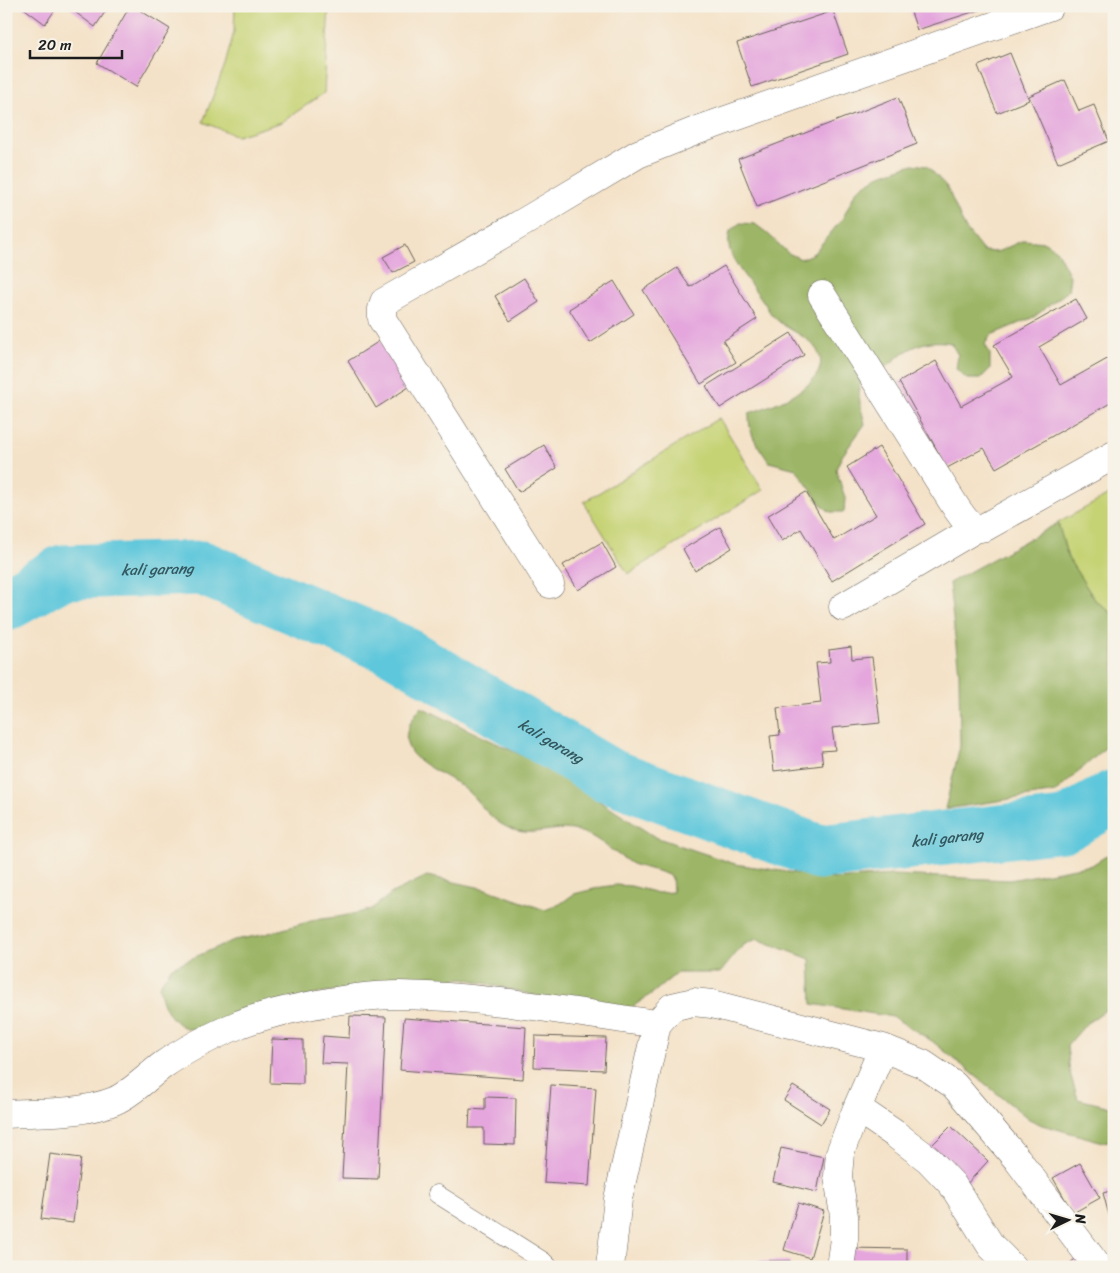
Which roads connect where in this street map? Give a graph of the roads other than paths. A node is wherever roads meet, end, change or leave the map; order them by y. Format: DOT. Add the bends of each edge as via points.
graph roads {
  1 [pos="1050,6"];
  2 [pos="822,295"];
  3 [pos="1114,455"];
  4 [pos="975,528"];
  5 [pos="550,584"];
  6 [pos="843,607"];
  7 [pos="658,1024"];
  8 [pos="883,1048"];
  9 [pos="857,1108"];
  10 [pos="6,1114"];
  11 [pos="437,1194"];
  12 [pos="549,1267"];
  13 [pos="610,1267"];
  14 [pos="840,1267"];
  15 [pos="1012,1267"];
  16 [pos="1098,1267"];
  1 -- 5 [label="street" via="638,154 384,302 382,319"];
  2 -- 4 [label="street" via="964,520"];
  3 -- 4 [label="street" via="985,527"];
  4 -- 6 [label="street"];
  7 -- 8 [label="street" via="672,1007 693,1002 712,1004"];
  7 -- 10 [label="street" via="506,1003 398,995 339,1000 240,1024 165,1064 116,1100 86,1109"];
  7 -- 13 [label="street" via="618,1199"];
  8 -- 9 [label="street"];
  8 -- 16 [label="street" via="923,1064 954,1085 1017,1159"];
  9 -- 14 [label="street" via="840,1153 838,1176 844,1239"];
  9 -- 15 [label="street" via="934,1165 952,1184 990,1246"];
  11 -- 12 [label="lane"];
}
